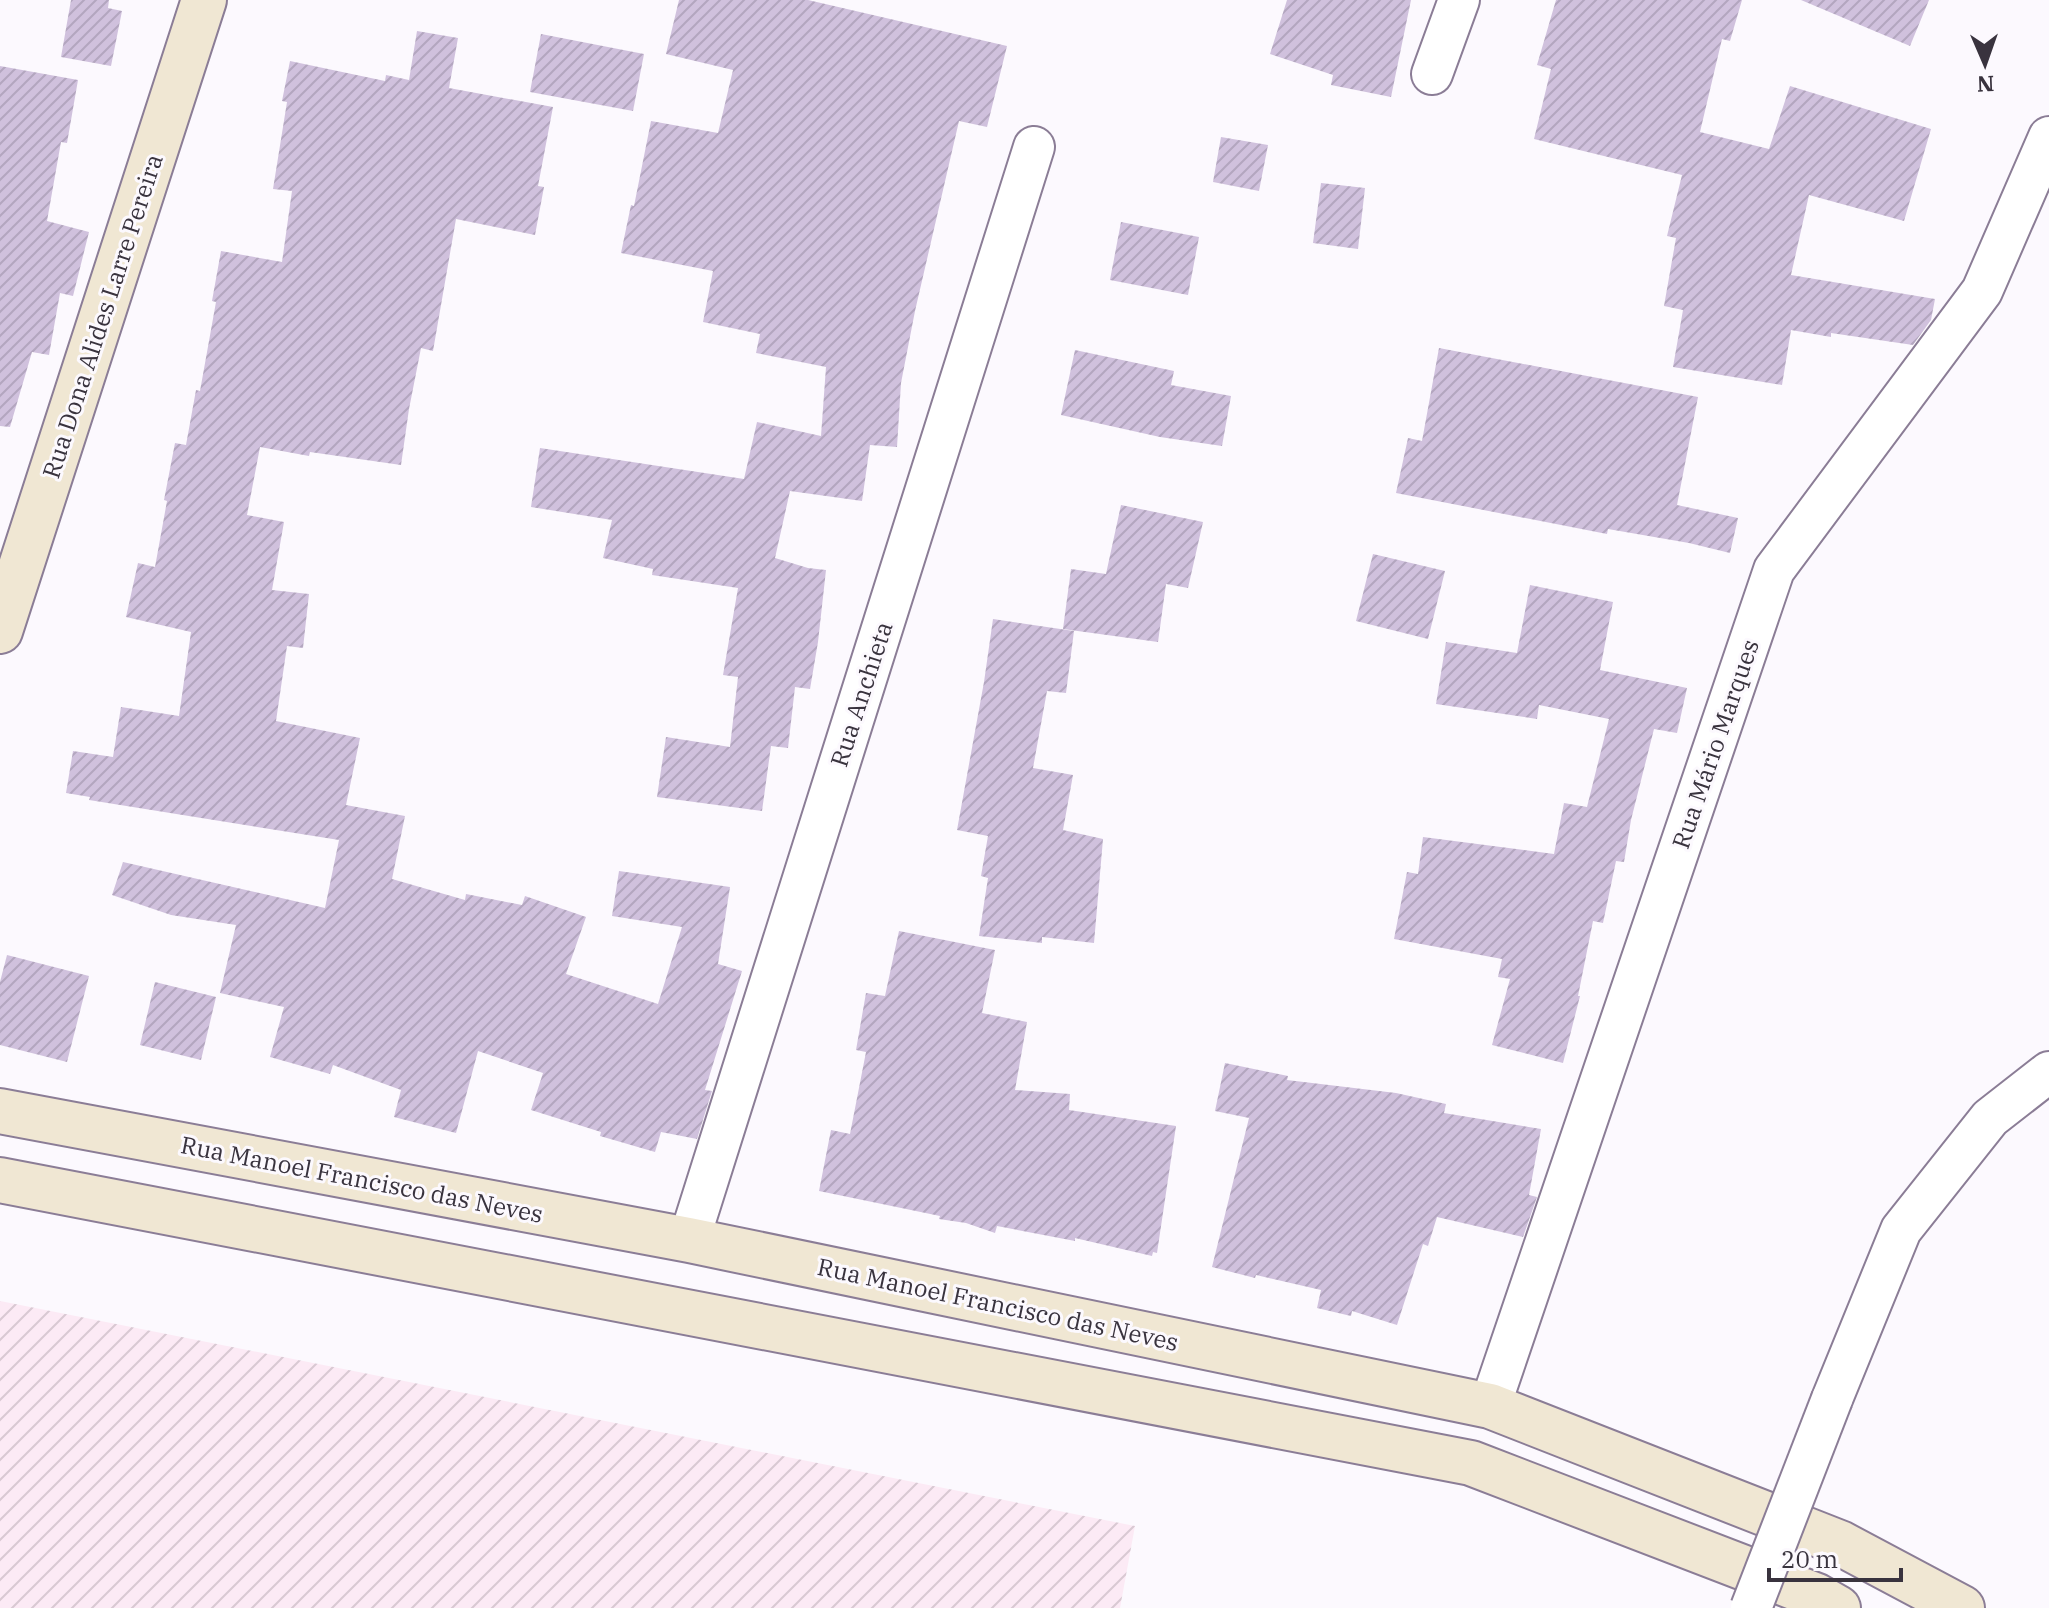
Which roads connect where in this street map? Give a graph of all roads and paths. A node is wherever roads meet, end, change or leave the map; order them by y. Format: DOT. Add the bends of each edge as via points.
graph roads {
  1 [pos="204,0"];
  2 [pos="1459,0"];
  3 [pos="1432,74"];
  4 [pos="2049,137"];
  5 [pos="1034,147"];
  6 [pos="0,631"];
  7 [pos="2049,1072"];
  8 [pos="0,1111"];
  9 [pos="0,1180"];
  10 [pos="689,1240"];
  11 [pos="1490,1406"];
  12 [pos="1751,1608"];
  13 [pos="1838,1608"];
  14 [pos="1962,1608"];
  1 -- 6 [label="main road, Rua Dona Alides Larre Pereira"];
  2 -- 3 [label="street"];
  4 -- 11 [label="street, Rua Mário Marques" via="1982,291 1774,570"];
  5 -- 10 [label="street, Rua Anchieta"];
  7 -- 12 [label="street, bridge" via="1990,1118 1901,1230"];
  8 -- 10 [label="main road, Rua Manoel Francisco das Neves"];
  9 -- 13 [label="main road" via="1471,1463"];
  10 -- 11 [label="main road, Rua Manoel Francisco das Neves"];
  11 -- 14 [label="main road, Rua Manoel Francisco das Neves" via="1840,1543"];
}
